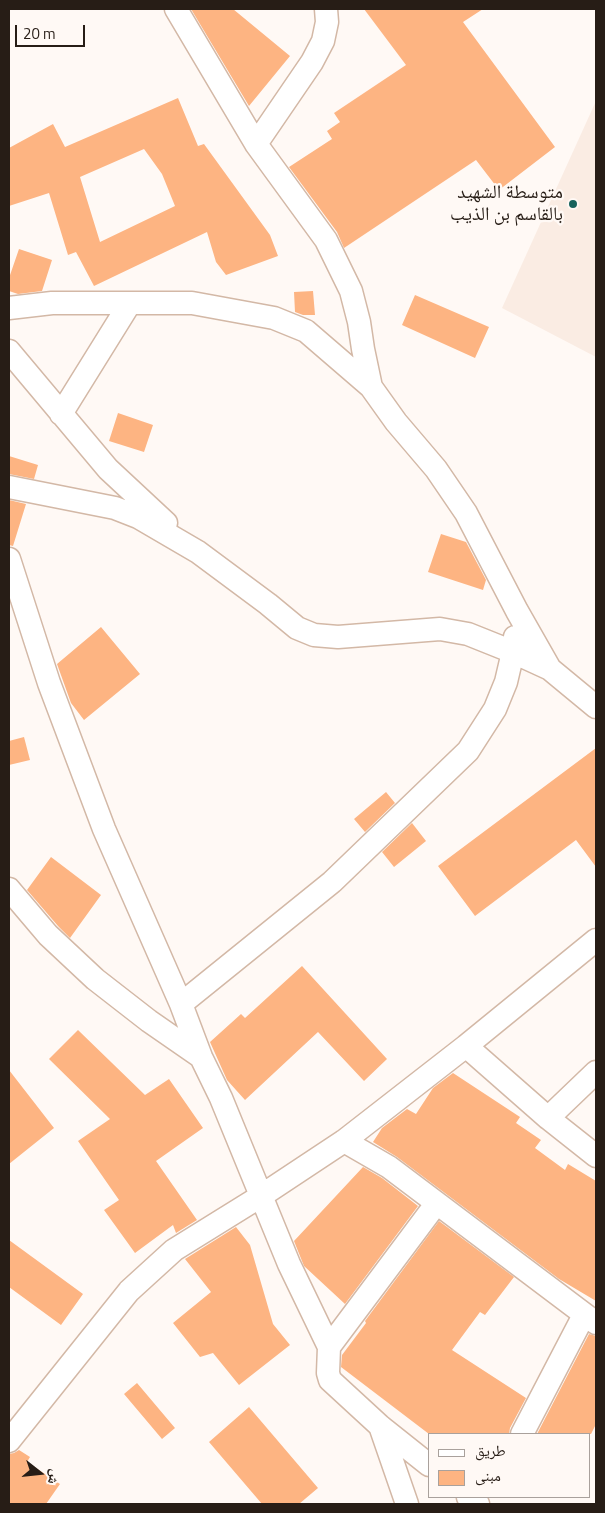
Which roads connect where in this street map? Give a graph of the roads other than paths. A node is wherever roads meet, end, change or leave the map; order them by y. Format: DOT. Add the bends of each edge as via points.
graph roads {
  1 [pos="176,9"];
  2 [pos="326,9"];
  3 [pos="256,144"];
  4 [pos="130,303"];
  5 [pos="9,308"];
  6 [pos="9,351"];
  7 [pos="371,387"];
  8 [pos="61,414"];
  9 [pos="9,487"];
  10 [pos="198,552"];
  11 [pos="9,559"];
  12 [pos="517,612"];
  13 [pos="514,652"];
  14 [pos="550,669"];
  15 [pos="596,708"];
  16 [pos="9,889"];
  17 [pos="596,940"];
  18 [pos="181,1004"];
  19 [pos="466,1046"];
  20 [pos="201,1057"];
  21 [pos="596,1072"];
  22 [pos="548,1118"];
  23 [pos="344,1141"];
  24 [pos="596,1156"];
  25 [pos="261,1196"];
  26 [pos="436,1204"];
  27 [pos="590,1319"];
  28 [pos="330,1347"];
  29 [pos="380,1426"];
  30 [pos="523,1433"];
  31 [pos="9,1441"];
  32 [pos="428,1464"];
  33 [pos="407,1504"];
  1 -- 3 [label="street"];
  2 -- 3 [label="street" via="323,41"];
  3 -- 7 [label="street" via="326,240 351,291"];
  4 -- 5 [label="street" via="52,303"];
  4 -- 7 [label="street" via="192,303 274,318 306,331"];
  4 -- 8 [label="street"];
  6 -- 8 [label="street"];
  7 -- 12 [label="street" via="436,469 466,513"];
  8 -- 10 [label="street" via="108,469"];
  9 -- 10 [label="street" via="116,508"];
  10 -- 13 [label="street" via="297,628 314,635 338,637 440,630 468,634"];
  11 -- 18 [label="street" via="104,829"];
  12 -- 13 [label="street"];
  12 -- 14 [label="street"];
  13 -- 14 [label="street"];
  13 -- 18 [label="street" via="495,710 468,751 332,882"];
  14 -- 15 [label="street"];
  16 -- 20 [label="street" via="48,935 95,979"];
  17 -- 19 [label="street"];
  18 -- 20 [label="street"];
  19 -- 22 [label="street"];
  19 -- 23 [label="street"];
  20 -- 25 [label="street"];
  21 -- 22 [label="street"];
  22 -- 24 [label="street"];
  23 -- 25 [label="street"];
  23 -- 26 [label="street" via="389,1167"];
  25 -- 28 [label="street"];
  25 -- 31 [label="street" via="174,1250 129,1291"];
  26 -- 27 [label="street"];
  26 -- 28 [label="street"];
  27 -- 30 [label="street"];
  28 -- 29 [label="street" via="330,1380"];
  29 -- 32 [label="street"];
  29 -- 33 [label="street"];
}
